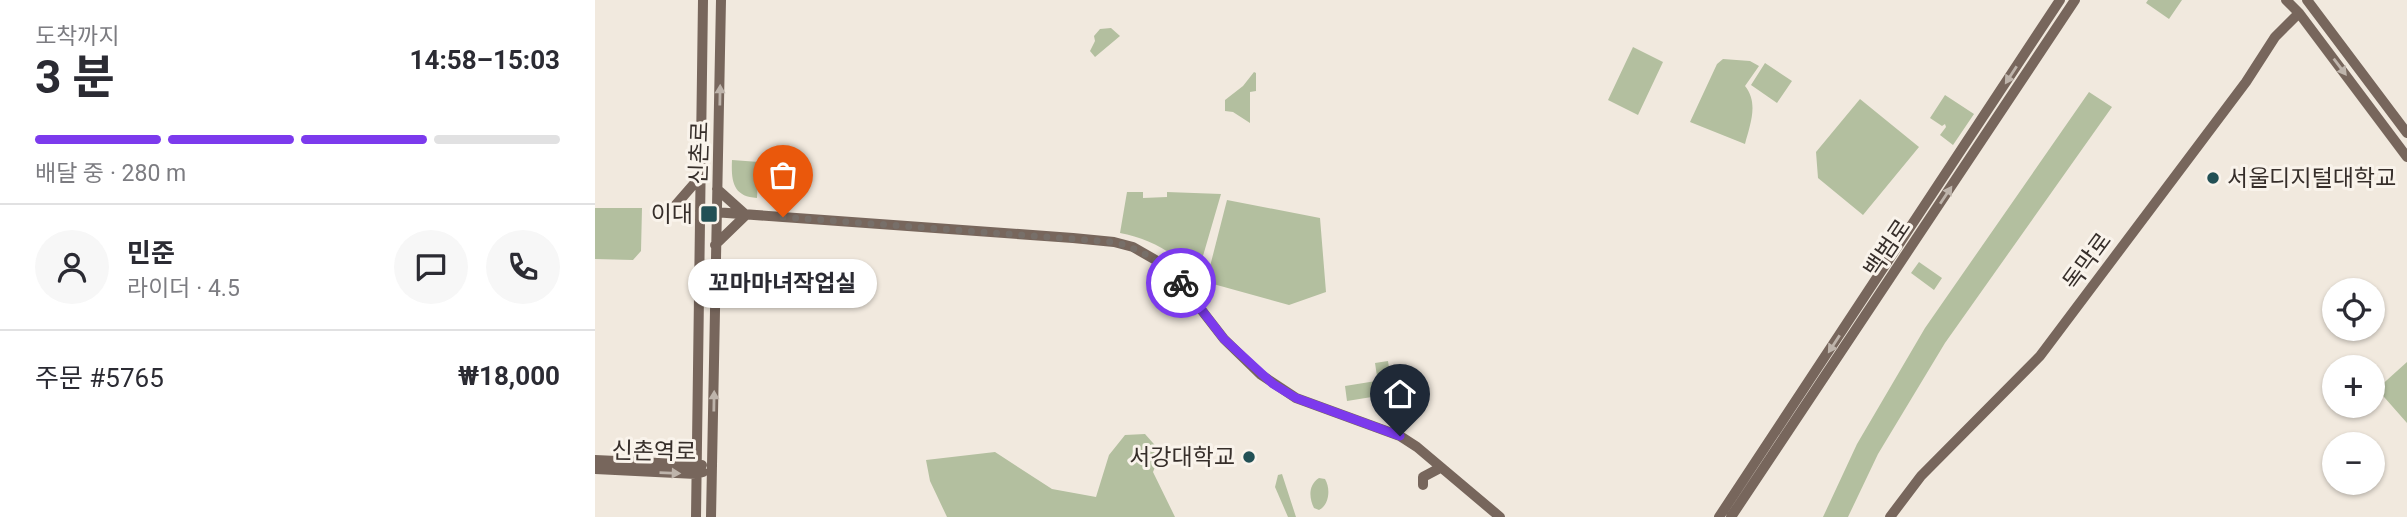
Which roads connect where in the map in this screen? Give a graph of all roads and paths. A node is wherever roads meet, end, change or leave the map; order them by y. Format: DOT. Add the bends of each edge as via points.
graph roads {
  1 [pos="703,0"];
  2 [pos="721,0"];
  3 [pos="2060,0"];
  4 [pos="2075,0"];
  5 [pos="2286,0"];
  6 [pos="2307,0"];
  7 [pos="2299,13"];
  8 [pos="2407,133"];
  9 [pos="2407,157"];
  10 [pos="701,177"];
  11 [pos="717,189"];
  12 [pos="673,208"];
  13 [pos="700,211"];
  14 [pos="716,212"];
  15 [pos="746,215"];
  16 [pos="715,245"];
  17 [pos="1891,267"];
  18 [pos="595,460"];
  19 [pos="1440,467"];
  20 [pos="595,469"];
  21 [pos="697,469"];
  22 [pos="713,469"];
  23 [pos="1423,485"];
  24 [pos="696,517"];
  25 [pos="711,517"];
  26 [pos="1500,517"];
  27 [pos="1719,517"];
  28 [pos="1731,517"];
  29 [pos="1889,517"];
  1 -- 10 [label="main road, 신촌로"];
  11 -- 2 [label="main road, 신촌로, one-way"];
  3 -- 17 [label="main road, 백범로, one-way"];
  17 -- 4 [label="main road, 백범로, one-way"];
  5 -- 7 [label="main road"];
  6 -- 8 [label="main road"];
  7 -- 9 [label="main road, one-way"];
  7 -- 29 [label="main road, 독막로" via="2275,37 2054,339 1921,476"];
  10 -- 12 [label="main road"];
  10 -- 13 [label="main road, 신촌로"];
  11 -- 14 [label="main road, 신촌로"];
  11 -- 15 [label="main road"];
  13 -- 14 [label="main road"];
  13 -- 21 [label="main road, 신촌로"];
  14 -- 15 [label="main road"];
  14 -- 16 [label="main road, 신촌로"];
  15 -- 16 [label="main road"];
  15 -- 19 [label="main road" via="1073,238 1133,247 1166,268 1224,339 1273,384 1296,398 1400,436"];
  22 -- 16 [label="main road, 신촌로, one-way"];
  17 -- 27 [label="main road, 백범로, one-way"];
  17 -- 28 [label="main road, 백범로"];
  18 -- 21 [label="main road"];
  19 -- 23 [label="main road" via="1426,473"];
  19 -- 26 [label="main road"];
  20 -- 21 [label="main road, 신촌역로, one-way"];
  21 -- 22 [label="main road, 신촌역로"];
  21 -- 24 [label="main road, 신촌로"];
  22 -- 25 [label="main road, 신촌로"];
}
